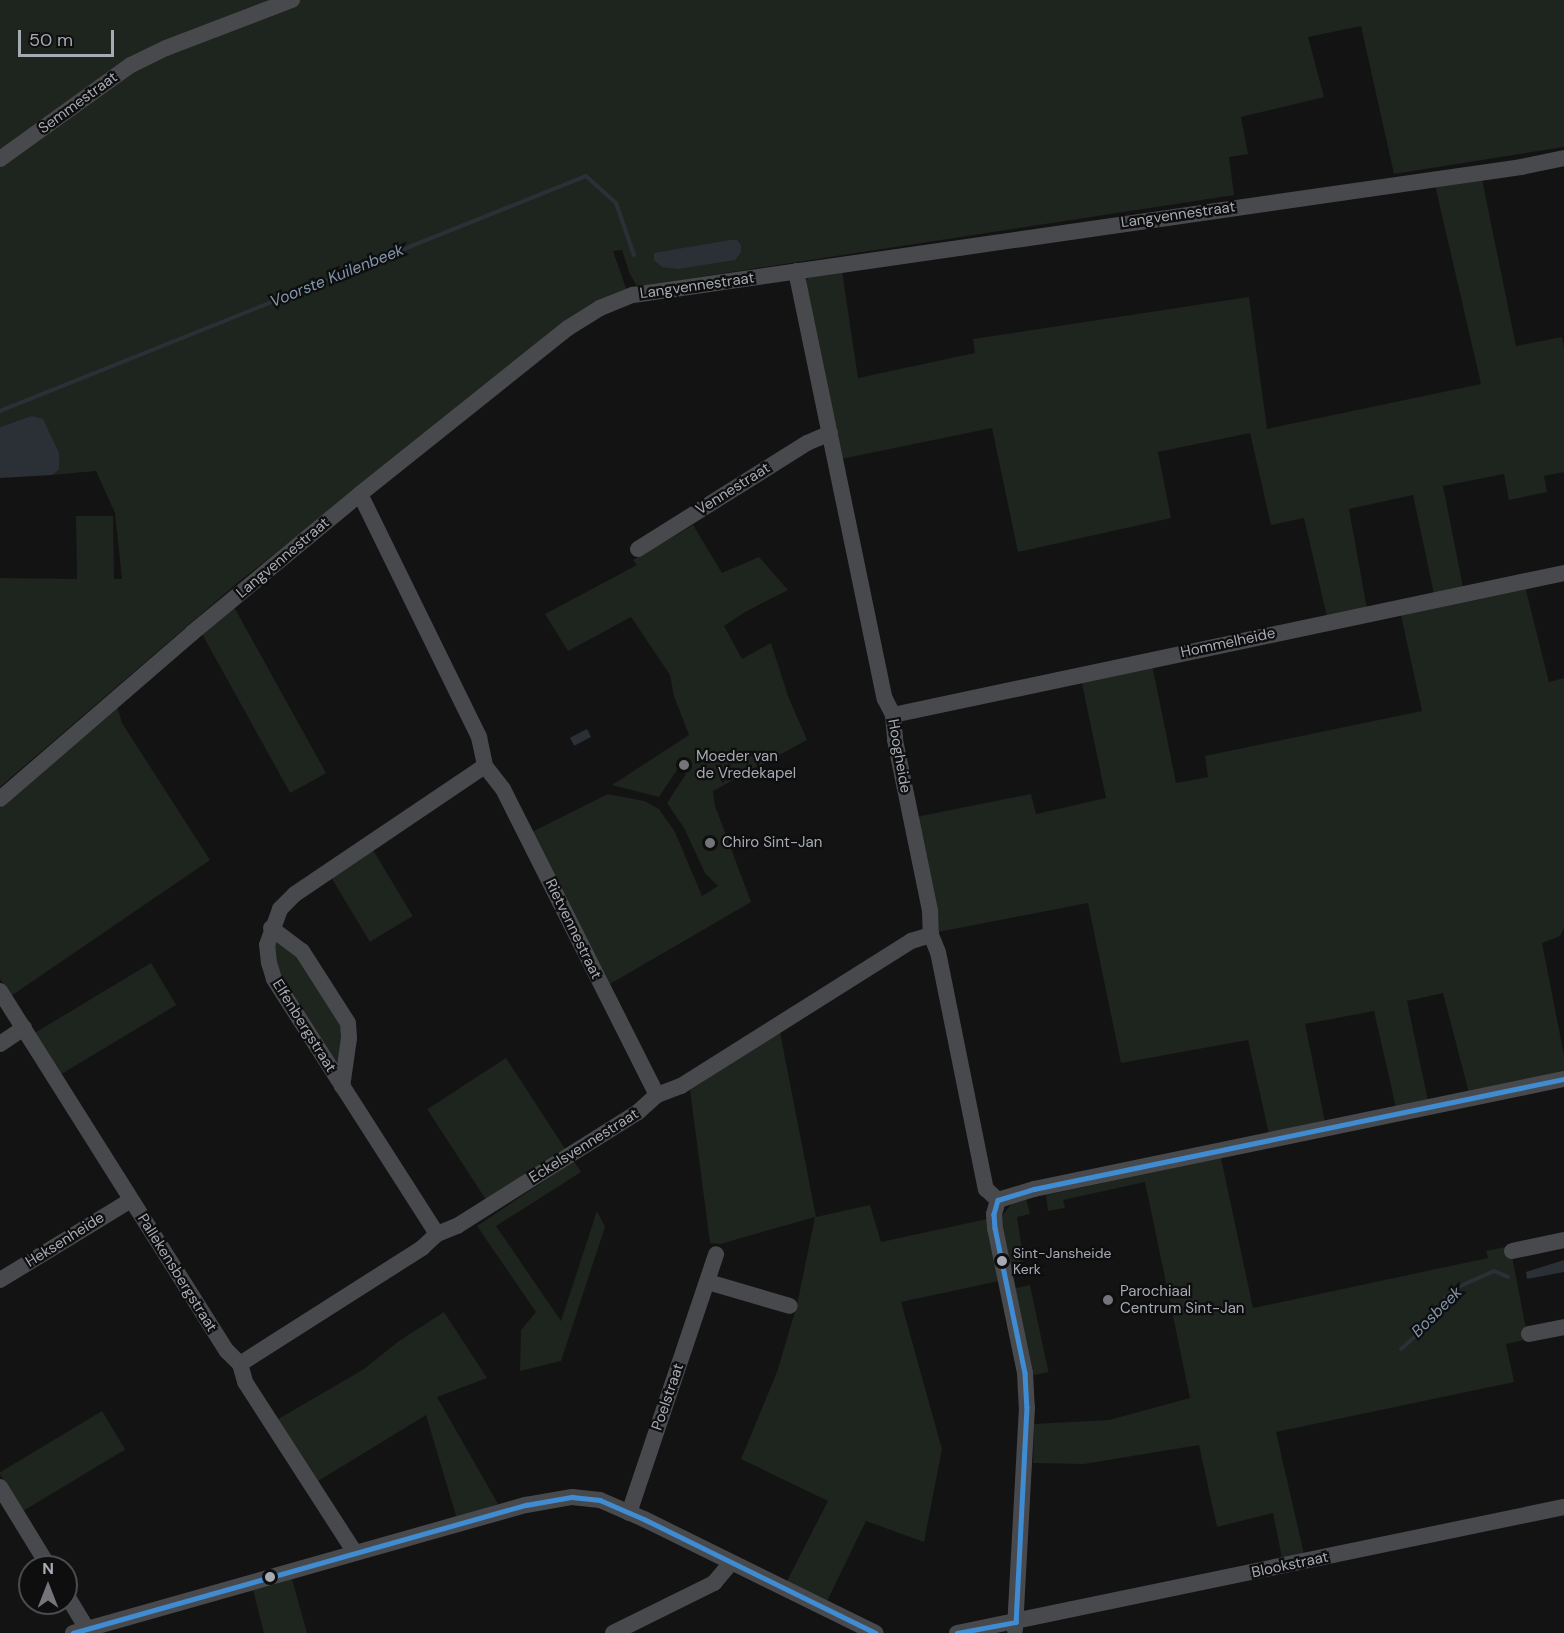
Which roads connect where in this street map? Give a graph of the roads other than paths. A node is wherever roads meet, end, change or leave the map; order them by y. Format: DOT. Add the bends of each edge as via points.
graph roads {
  1 [pos="292,0"];
  2 [pos="1564,158"];
  3 [pos="0,159"];
  4 [pos="796,271"];
  5 [pos="830,433"];
  6 [pos="360,494"];
  7 [pos="638,549"];
  8 [pos="1564,573"];
  9 [pos="893,715"];
  10 [pos="485,766"];
  11 [pos="0,799"];
  12 [pos="271,928"];
  13 [pos="931,935"];
  14 [pos="0,991"];
  15 [pos="24,1028"];
  16 [pos="0,1044"];
  17 [pos="1564,1079"];
  18 [pos="342,1087"];
  19 [pos="657,1095"];
  20 [pos="131,1200"];
  21 [pos="998,1200"];
  22 [pos="436,1234"];
  23 [pos="1564,1240"];
  24 [pos="1512,1251"];
  25 [pos="716,1254"];
  26 [pos="0,1280"];
  27 [pos="708,1282"];
  28 [pos="790,1306"];
  29 [pos="1564,1327"];
  30 [pos="1529,1334"];
  31 [pos="240,1364"];
  32 [pos="0,1486"];
  33 [pos="1564,1507"];
  34 [pos="629,1513"];
  35 [pos="355,1553"];
  36 [pos="43,1555"];
  37 [pos="731,1563"];
  38 [pos="74,1615"];
  39 [pos="1015,1628"];
  40 [pos="80,1631"];
  41 [pos="614,1633"];
  42 [pos="876,1633"];
  43 [pos="957,1633"];
  1 -- 3 [label="street, Semmestraat" via="132,65"];
  2 -- 4 [label="street, Langvennestraat"];
  4 -- 5 [label="street, Hoogheide"];
  4 -- 6 [label="street, Langvennestraat" via="633,295 600,308 568,328"];
  5 -- 7 [label="street, Vennestraat" via="807,443"];
  5 -- 9 [label="street, Hoogheide" via="885,699"];
  6 -- 10 [label="street, Rietvennestraat" via="479,737"];
  6 -- 11 [label="street, Langvennestraat"];
  8 -- 9 [label="street, Hommelheide"];
  9 -- 13 [label="street, Hoogheide" via="930,911"];
  10 -- 12 [label="street, Elfenbergstraat" via="295,894 280,909"];
  10 -- 19 [label="street, Rietvennestraat" via="503,789"];
  12 -- 18 [label="street, Elfenbergstraat" via="267,945 274,979"];
  12 -- 18 [label="street, Elfenbergstraat" via="302,951 348,1023"];
  13 -- 19 [label="street, Eckelsvennestraat" via="911,941 681,1086"];
  13 -- 21 [label="street, Hoogheide" via="938,952 986,1189"];
  14 -- 15 [label="street, Pallekensbergstraat"];
  15 -- 16 [label="street"];
  15 -- 20 [label="street, Pallekensbergstraat"];
  17 -- 21 [label="street"];
  18 -- 22 [label="street, Elfenbergstraat"];
  19 -- 22 [label="street, Eckelsvennestraat" via="638,1112 457,1226"];
  20 -- 26 [label="street, Heksenheide"];
  20 -- 31 [label="street, Pallekensbergstraat" via="227,1351"];
  21 -- 39 [label="street" via="995,1228 1025,1373 1027,1407"];
  22 -- 31 [label="street, Eckelsvennestraat" via="423,1248"];
  23 -- 24 [label="street"];
  25 -- 27 [label="street, Poelstraat"];
  27 -- 28 [label="street"];
  27 -- 34 [label="street, Poelstraat"];
  29 -- 30 [label="street"];
  31 -- 35 [label="street, Pallekensbergstraat" via="245,1382"];
  32 -- 36 [label="street"];
  33 -- 39 [label="street, Blookstraat"];
  34 -- 35 [label="street" via="600,1500 550,1499"];
  34 -- 37 [label="street"];
  35 -- 40 [label="street"];
  37 -- 41 [label="street" via="714,1583"];
  37 -- 42 [label="street"];
  38 -- 40 [label="street"];
  39 -- 43 [label="street, Blookstraat"];
}
